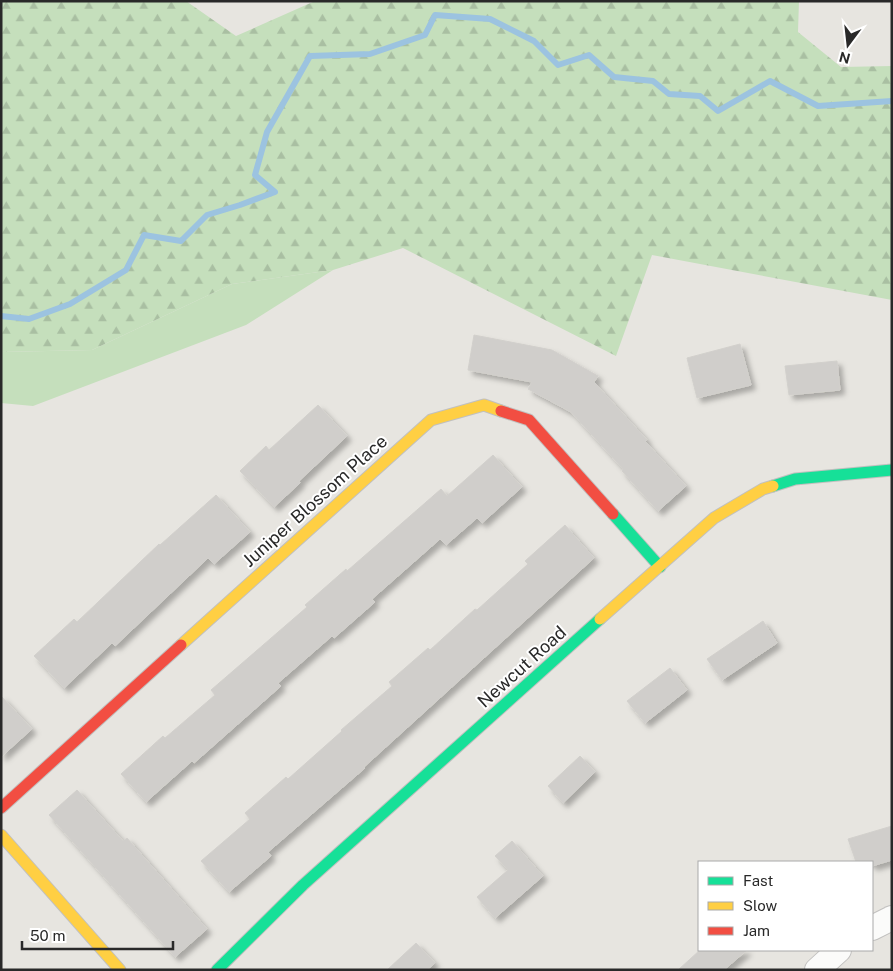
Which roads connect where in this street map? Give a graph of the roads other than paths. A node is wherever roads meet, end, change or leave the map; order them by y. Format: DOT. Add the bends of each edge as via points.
graph roads {
  1 [pos="892,470"];
  2 [pos="660,567"];
  3 [pos="1,808"];
  4 [pos="1,835"];
  5 [pos="892,918"];
  6 [pos="873,928"];
  7 [pos="838,951"];
  8 [pos="120,970"];
  9 [pos="217,970"];
  10 [pos="817,970"];
  1 -- 2 [label="street, Newcut Road" via="795,479 763,489 714,518"];
  2 -- 3 [label="street, Juniper Blossom Place" via="529,420 484,405 431,420"];
  2 -- 9 [label="street, Newcut Road" via="303,886"];
  4 -- 8 [label="street"];
  5 -- 6 [label="street"];
  7 -- 10 [label="street"];
}
